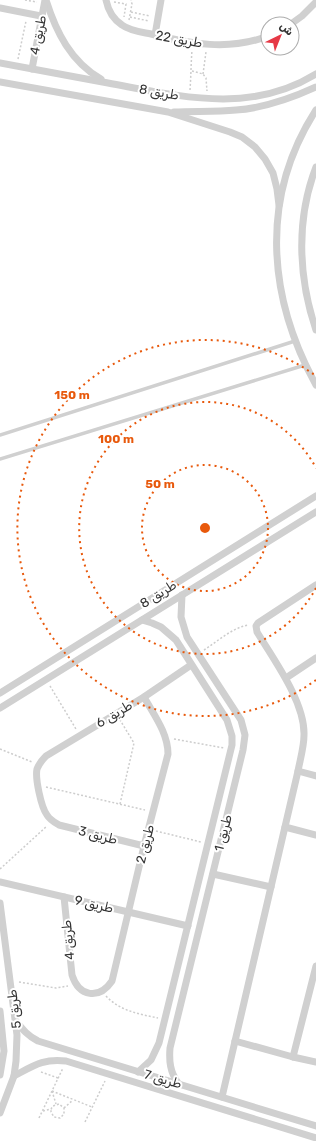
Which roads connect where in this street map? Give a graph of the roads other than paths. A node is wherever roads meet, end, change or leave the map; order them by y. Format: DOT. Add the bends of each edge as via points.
graph roads {
  1 [pos="106,0"];
  2 [pos="161,0"];
  3 [pos="45,1"];
  4 [pos="313,2"];
  5 [pos="0,8"];
  6 [pos="42,16"];
  7 [pos="300,17"];
  8 [pos="155,35"];
  9 [pos="260,40"];
  10 [pos="0,64"];
  11 [pos="32,69"];
  12 [pos="316,74"];
  13 [pos="0,82"];
  14 [pos="106,82"];
  15 [pos="316,87"];
  16 [pos="316,110"];
  17 [pos="168,112"];
  18 [pos="316,167"];
  19 [pos="279,205"];
  20 [pos="316,330"];
  21 [pos="295,341"];
  22 [pos="305,365"];
  23 [pos="316,384"];
  24 [pos="0,436"];
  25 [pos="0,459"];
  26 [pos="316,496"];
  27 [pos="316,512"];
  28 [pos="316,585"];
  29 [pos="182,595"];
  30 [pos="142,620"];
  31 [pos="316,658"];
  32 [pos="191,665"];
  33 [pos="286,678"];
  34 [pos="0,693"];
  35 [pos="144,697"];
  36 [pos="0,708"];
  37 [pos="298,771"];
  38 [pos="316,776"];
  39 [pos="52,821"];
  40 [pos="285,827"];
  41 [pos="316,835"];
  42 [pos="144,846"];
  43 [pos="213,874"];
  44 [pos="0,882"];
  45 [pos="271,887"];
  46 [pos="64,897"];
  47 [pos="0,903"];
  48 [pos="129,912"];
  49 [pos="188,926"];
  50 [pos="316,966"];
  51 [pos="101,992"];
  52 [pos="0,1012"];
  53 [pos="16,1021"];
  54 [pos="235,1042"];
  55 [pos="293,1057"];
  56 [pos="316,1062"];
  57 [pos="138,1072"];
  58 [pos="0,1075"];
  59 [pos="14,1076"];
  60 [pos="178,1083"];
  61 [pos="222,1097"];
  62 [pos="0,1113"];
  63 [pos="316,1126"];
  64 [pos="302,1137"];
  65 [pos="316,1138"];
  1 -- 8 [label="street, طريق 22" via="110,12 125,27"];
  2 -- 8 [label="street"];
  3 -- 6 [label="street, طريق 4"];
  3 -- 14 [label="street" via="65,46 82,66"];
  4 -- 7 [label="street"];
  5 -- 6 [label="street"];
  6 -- 11 [label="street, طريق 4"];
  8 -- 9 [label="street, طريق 22" via="207,45"];
  10 -- 11 [label="street, طريق 8"];
  11 -- 14 [label="street, طريق 8"];
  12 -- 14 [label="street, طريق 8" via="268,94 236,99 189,98"];
  13 -- 17 [label="street"];
  15 -- 17 [label="street" via="265,106 236,110"];
  16 -- 19 [label="street" via="297,146 286,175"];
  17 -- 19 [label="street" via="230,132 255,147 273,173"];
  18 -- 20 [label="street" via="305,208 302,269 307,300"];
  19 -- 21 [label="street" via="276,232 277,267 286,315"];
  21 -- 22 [label="street"];
  21 -- 24 [label="lane"];
  22 -- 23 [label="street"];
  22 -- 25 [label="lane"];
  26 -- 34 [label="street, طريق 8"];
  27 -- 29 [label="street, طريق 8"];
  28 -- 33 [label="street" via="256,626 257,632"];
  29 -- 30 [label="street, طريق 8"];
  29 -- 43 [label="street, طريق 1" via="181,617 187,637 241,720 245,735"];
  30 -- 32 [label="street, طريق 1" via="152,622 169,633"];
  30 -- 36 [label="street, طريق 8"];
  31 -- 33 [label="street"];
  32 -- 35 [label="street, طريق 6"];
  32 -- 49 [label="street, طريق 1" via="227,720 232,736 232,750"];
  33 -- 37 [label="street" via="302,715 304,727"];
  35 -- 39 [label="street, طريق 6" via="46,756 39,765 36,776 43,809"];
  35 -- 42 [label="street, طريق 2" via="166,738 168,754"];
  37 -- 38 [label="street"];
  37 -- 40 [label="street"];
  39 -- 42 [label="street, طريق 3" via="59,825"];
  40 -- 41 [label="street"];
  40 -- 45 [label="street"];
  42 -- 48 [label="street, طريق 2"];
  43 -- 45 [label="street"];
  43 -- 60 [label="street, طريق 1" via="170,1048 170,1067"];
  44 -- 46 [label="street, طريق 9"];
  45 -- 54 [label="street"];
  46 -- 48 [label="street, طريق 9"];
  46 -- 51 [label="street, طريق 4" via="74,983 86,993"];
  47 -- 53 [label="street, طريق 5"];
  48 -- 49 [label="street, طريق 9"];
  48 -- 51 [label="street, طريق 2" via="112,981 108,988"];
  49 -- 57 [label="street, طريق 1" via="156,1051 151,1060"];
  50 -- 55 [label="street"];
  52 -- 58 [label="street, طريق 5" via="4,1051"];
  53 -- 57 [label="street, طريق 7" via="26,1033 38,1041"];
  53 -- 59 [label="street, طريق 5"];
  54 -- 55 [label="street"];
  54 -- 61 [label="street"];
  55 -- 56 [label="street"];
  57 -- 60 [label="street, طريق 7"];
  59 -- 62 [label="street, طريق 5"];
  59 -- 64 [label="street, طريق 7" via="48,1060 66,1061"];
  60 -- 61 [label="street, طريق 7"];
  61 -- 63 [label="street, طريق 7"];
  64 -- 65 [label="street, طريق 7"];
}
